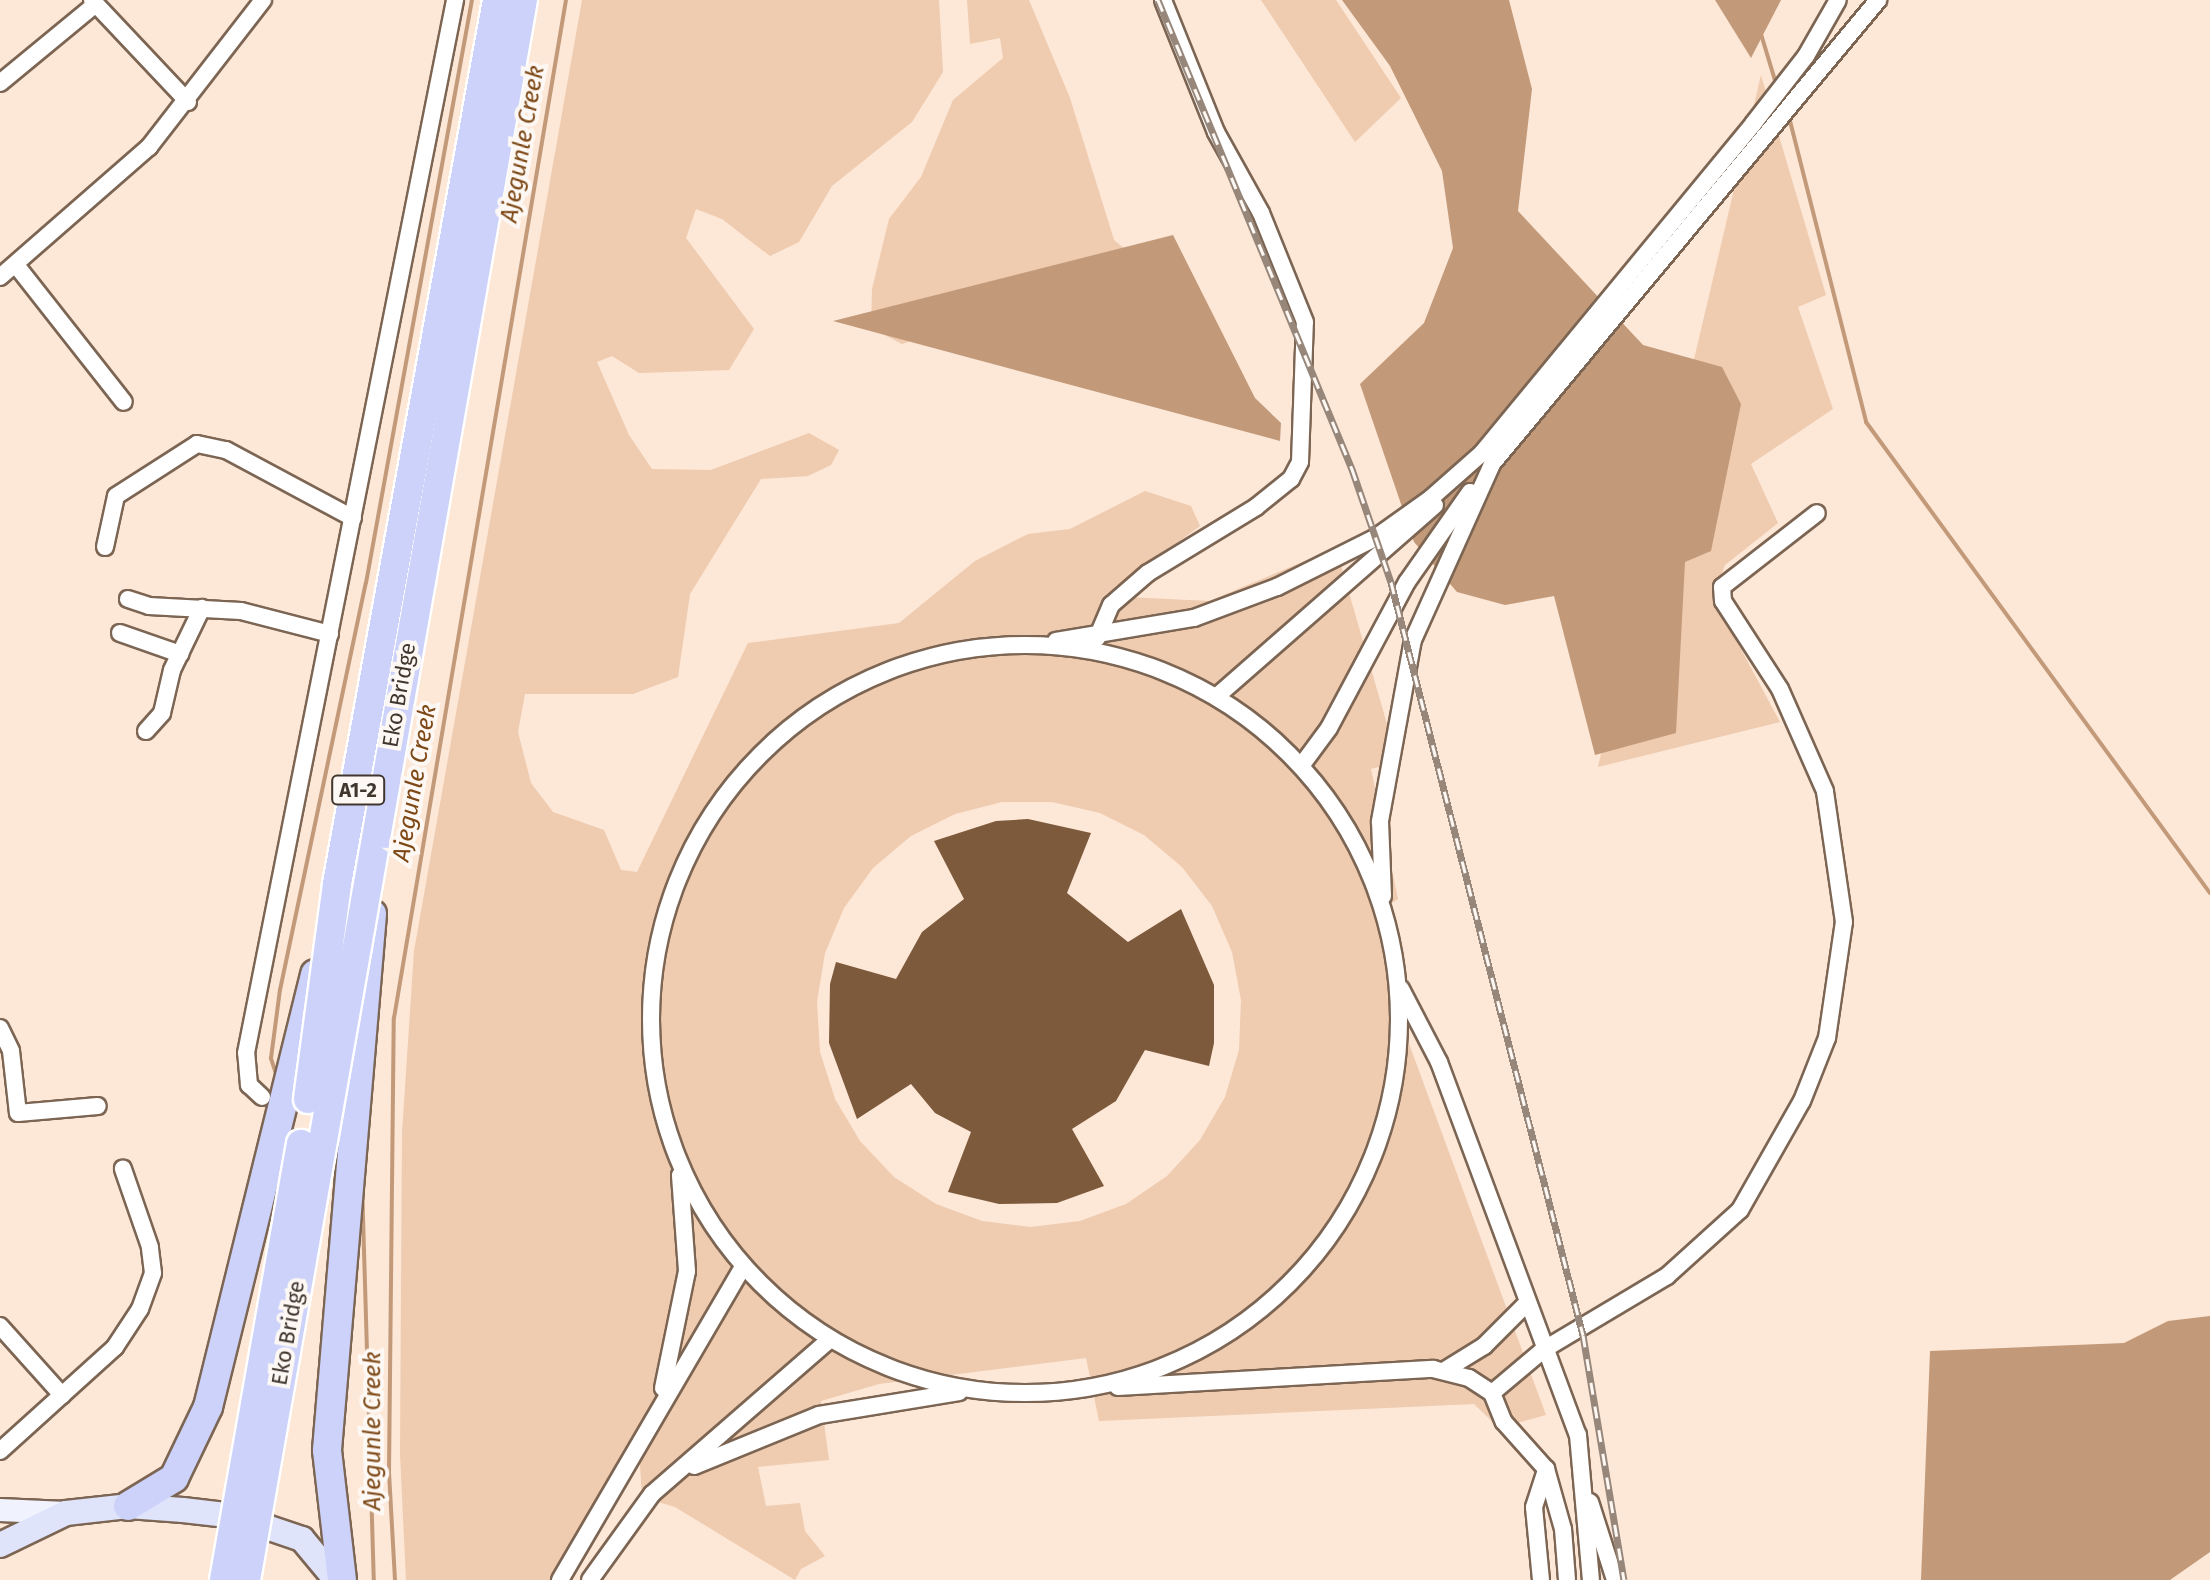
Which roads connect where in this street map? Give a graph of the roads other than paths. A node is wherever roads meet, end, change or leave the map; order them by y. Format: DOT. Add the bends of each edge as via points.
graph roads {
  1 [pos="263,0"];
  2 [pos="455,0"];
  3 [pos="497,0"];
  4 [pos="523,0"];
  5 [pos="1163,0"];
  6 [pos="1838,0"];
  7 [pos="1878,0"];
  8 [pos="94,2"];
  9 [pos="1812,62"];
  10 [pos="0,83"];
  11 [pos="188,102"];
  12 [pos="16,265"];
  13 [pos="0,277"];
  14 [pos="124,402"];
  15 [pos="1487,459"];
  16 [pos="1817,513"];
  17 [pos="353,518"];
  18 [pos="1380,545"];
  19 [pos="105,547"];
  20 [pos="128,599"];
  21 [pos="202,608"];
  22 [pos="120,633"];
  23 [pos="330,634"];
  24 [pos="1097,638"];
  25 [pos="1031,643"];
  26 [pos="180,654"];
  27 [pos="1216,697"];
  28 [pos="146,731"];
  29 [pos="1301,766"];
  30 [pos="374,845"];
  31 [pos="337,884"];
  32 [pos="1383,910"];
  33 [pos="1401,988"];
  34 [pos="0,1028"];
  35 [pos="262,1097"];
  36 [pos="98,1106"];
  37 [pos="678,1161"];
  38 [pos="123,1169"];
  39 [pos="743,1267"];
  40 [pos="1526,1304"];
  41 [pos="0,1326"];
  42 [pos="828,1341"];
  43 [pos="1543,1350"];
  44 [pos="1445,1370"];
  45 [pos="1108,1387"];
  46 [pos="967,1391"];
  47 [pos="1492,1393"];
  48 [pos="62,1395"];
  49 [pos="639,1438"];
  50 [pos="0,1451"];
  51 [pos="1546,1469"];
  52 [pos="1577,1470"];
  53 [pos="671,1478"];
  54 [pos="128,1506"];
  55 [pos="0,1510"];
  56 [pos="66,1513"];
  57 [pos="0,1545"];
  58 [pos="224,1580"];
  59 [pos="246,1580"];
  60 [pos="339,1580"];
  61 [pos="560,1580"];
  62 [pos="590,1580"];
  63 [pos="1541,1580"];
  64 [pos="1567,1580"];
  65 [pos="1591,1580"];
  66 [pos="1615,1580"];
  1 -- 11 [label="street"];
  2 -- 17 [label="street"];
  3 -- 31 [label="highway, Eko Bridge / A1-2, bridge"];
  4 -- 30 [label="highway, Eko Bridge / A1-2, bridge"];
  5 -- 24 [label="street" via="1216,132 1261,213 1305,322 1300,462 1280,490 1129,589 1111,605"];
  6 -- 9 [label="street"];
  7 -- 9 [label="street"];
  8 -- 10 [label="street"];
  8 -- 11 [label="street"];
  9 -- 15 [label="street"];
  11 -- 12 [label="street" via="130,166"];
  12 -- 13 [label="street"];
  12 -- 14 [label="street"];
  15 -- 18 [label="street"];
  15 -- 29 [label="street" via="1407,582 1329,728"];
  15 -- 32 [label="street" via="1413,640 1380,821"];
  16 -- 43 [label="street" via="1722,587 1723,601 1780,689 1825,791 1844,922 1827,1038 1802,1101 1740,1210 1667,1276"];
  17 -- 19 [label="street" via="226,450 197,444 116,496"];
  17 -- 23 [label="street"];
  18 -- 24 [label="street" via="1194,618"];
  18 -- 27 [label="street"];
  20 -- 21 [label="street" via="149,606"];
  21 -- 23 [label="street" via="241,611"];
  21 -- 26 [label="street"];
  22 -- 26 [label="street"];
  23 -- 35 [label="street" via="246,1053 249,1085"];
  24 -- 25 [label="street"];
  25 -- 27 [label="street" via="1127,658"];
  25 -- 37 [label="street" via="958,649 889,668 785,729 721,801 675,883 656,951 650,1022 658,1093"];
  26 -- 28 [label="street" via="162,713"];
  27 -- 29 [label="street"];
  29 -- 32 [label="street" via="1363,858"];
  30 -- 59 [label="highway, Eko Bridge / A1-2, bridge"];
  30 -- 60 [label="highway, bridge" via="369,997 327,1450"];
  31 -- 54 [label="highway, bridge" via="208,1407 174,1478"];
  31 -- 58 [label="highway, Eko Bridge / A1-2, bridge" via="313,1073"];
  32 -- 33 [label="street"];
  33 -- 40 [label="street" via="1439,1062"];
  33 -- 45 [label="street" via="1397,1074 1370,1168 1321,1252 1220,1336"];
  34 -- 36 [label="street" via="11,1051 18,1113"];
  37 -- 39 [label="street"];
  37 -- 49 [label="street" via="687,1271 669,1377"];
  38 -- 48 [label="street" via="153,1273 128,1332"];
  39 -- 42 [label="street"];
  39 -- 49 [label="street"];
  40 -- 43 [label="street"];
  40 -- 44 [label="street" via="1484,1346"];
  41 -- 48 [label="street"];
  42 -- 46 [label="street" via="898,1373"];
  42 -- 53 [label="street"];
  43 -- 47 [label="street"];
  43 -- 52 [label="street" via="1578,1435"];
  44 -- 45 [label="street"];
  44 -- 47 [label="street"];
  45 -- 46 [label="street" via="1021,1396"];
  46 -- 53 [label="street" via="819,1415"];
  47 -- 51 [label="street" via="1504,1422"];
  48 -- 50 [label="street"];
  49 -- 61 [label="street"];
  51 -- 63 [label="street" via="1534,1507"];
  51 -- 64 [label="street" via="1563,1529"];
  52 -- 65 [label="street"];
  52 -- 66 [label="street" via="1611,1554"];
  53 -- 62 [label="street" via="652,1494"];
  54 -- 56 [label="main road"];
  54 -- 60 [label="main road" via="269,1525 302,1539"];
  55 -- 56 [label="street"];
  56 -- 57 [label="main road"];
}
